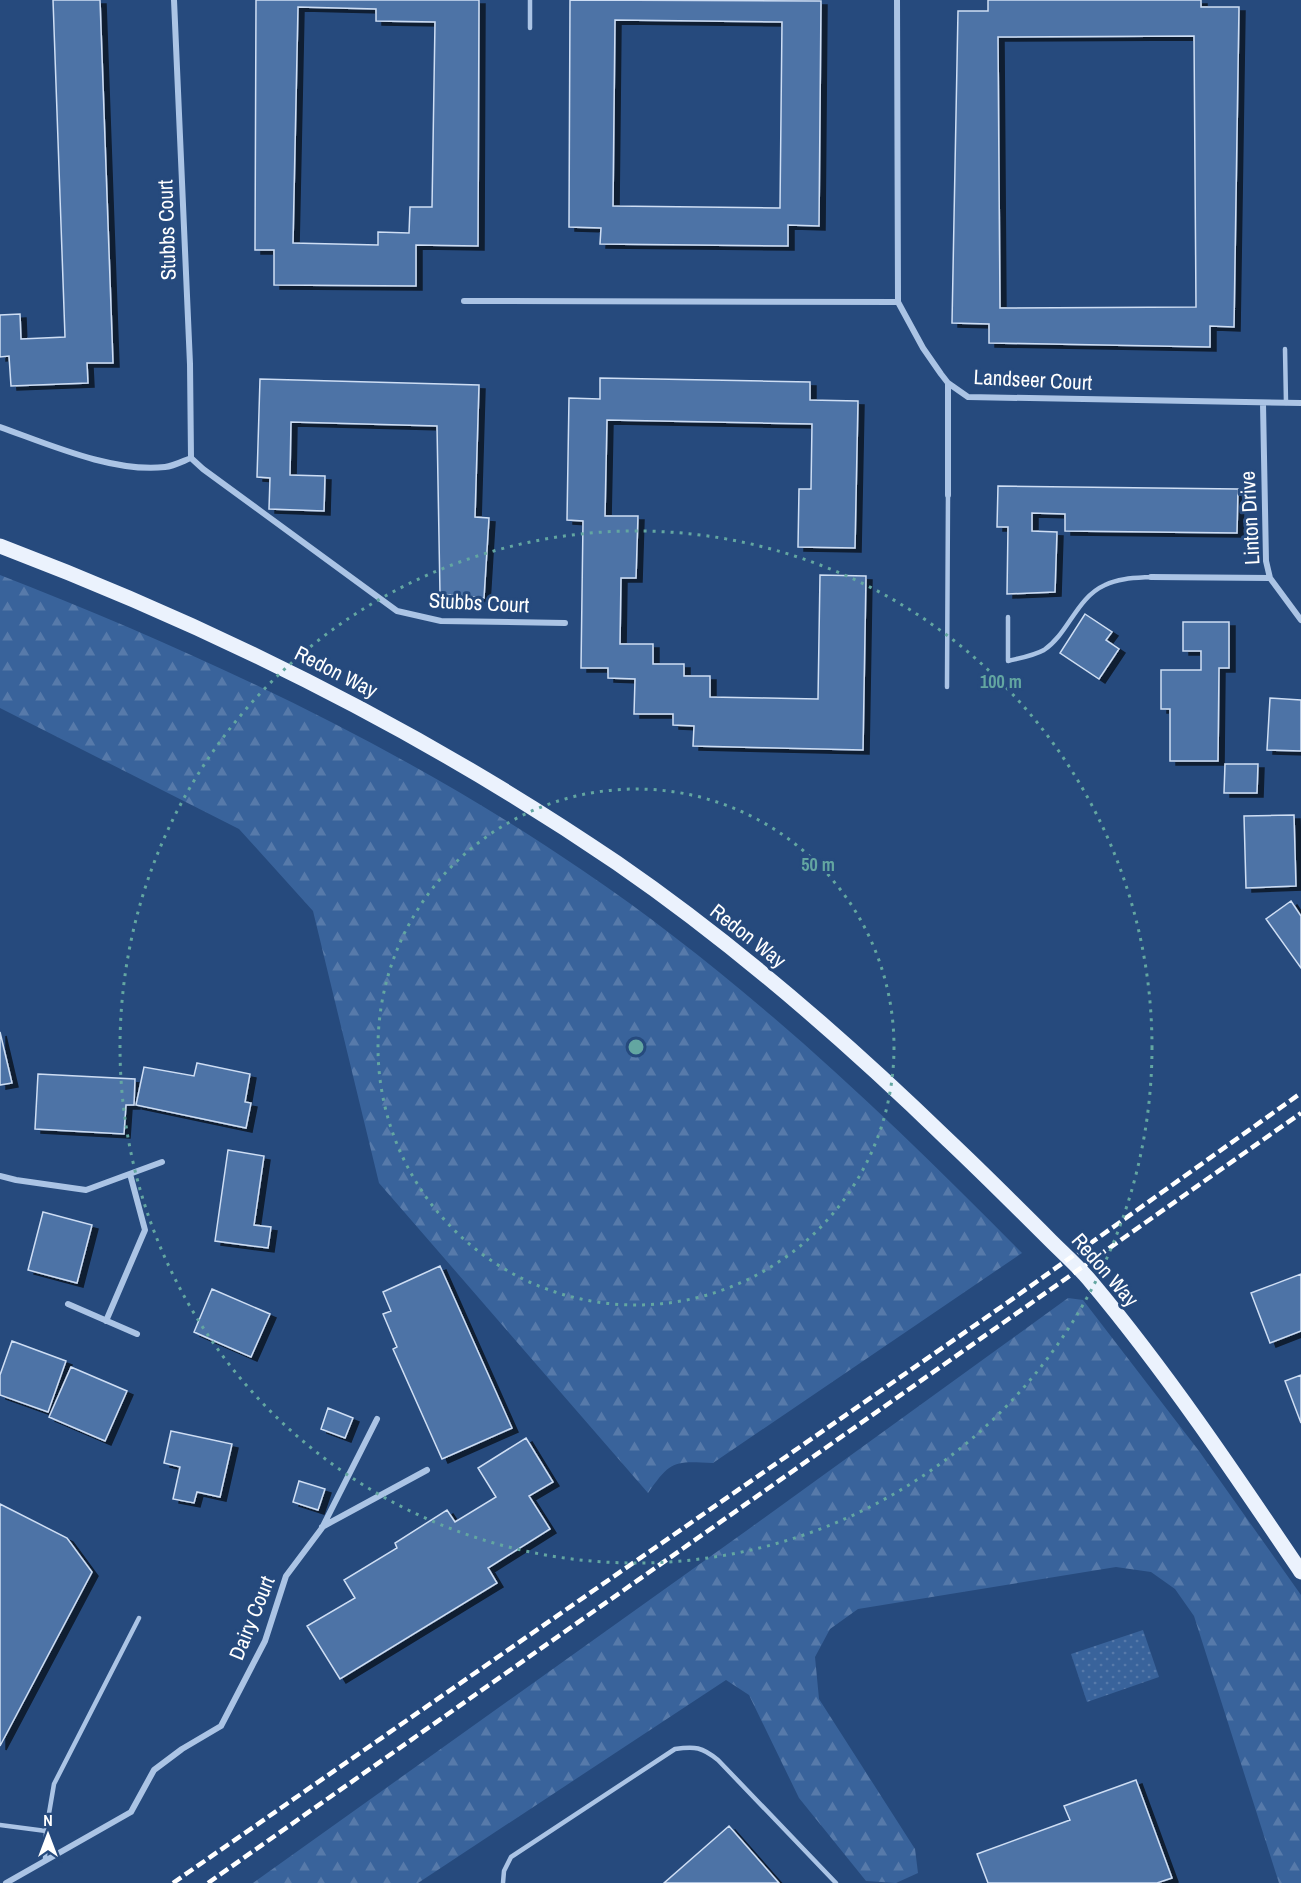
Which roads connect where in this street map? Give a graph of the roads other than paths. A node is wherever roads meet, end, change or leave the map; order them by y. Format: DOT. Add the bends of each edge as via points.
graph roads {
  1 [pos="174,0"];
  2 [pos="530,0"];
  3 [pos="897,0"];
  4 [pos="530,28"];
  5 [pos="464,301"];
  6 [pos="898,302"];
  7 [pos="1285,349"];
  8 [pos="948,384"];
  9 [pos="1286,403"];
  10 [pos="1301,403"];
  11 [pos="1263,404"];
  12 [pos="0,427"];
  13 [pos="191,458"];
  14 [pos="948,495"];
  15 [pos="0,546"];
  16 [pos="1151,577"];
  17 [pos="1270,578"];
  18 [pos="1008,616"];
  19 [pos="1301,620"];
  20 [pos="565,623"];
  21 [pos="946,687"];
  22 [pos="162,1162"];
  23 [pos="130,1174"];
  24 [pos="0,1176"];
  25 [pos="68,1304"];
  26 [pos="106,1321"];
  27 [pos="137,1334"];
  28 [pos="377,1419"];
  29 [pos="427,1470"];
  30 [pos="322,1528"];
  31 [pos="1301,1572"];
  32 [pos="139,1618"];
  33 [pos="0,1825"];
  34 [pos="46,1831"];
  35 [pos="45,1860"];
  36 [pos="6,1883"];
  37 [pos="503,1883"];
  38 [pos="836,1883"];
  1 -- 13 [label="street, Stubbs Court"];
  2 -- 4 [label="lane"];
  3 -- 6 [label="street, Landseer Court"];
  5 -- 6 [label="street"];
  6 -- 8 [label="street, Landseer Court"];
  7 -- 9 [label="lane"];
  8 -- 11 [label="street, Landseer Court" via="968,397"];
  8 -- 14 [label="street"];
  9 -- 10 [label="street, Landseer Court"];
  9 -- 11 [label="street, Landseer Court"];
  11 -- 17 [label="street, Linton Drive" via="1266,561"];
  12 -- 13 [label="street" via="71,453 130,467 166,467"];
  13 -- 20 [label="street, Stubbs Court" via="398,611 441,621"];
  14 -- 21 [label="lane"];
  15 -- 31 [label="main road, Redon Way" via="177,619 382,719 617,863 768,977 859,1055 1090,1281 1206,1434"];
  16 -- 17 [label="street"];
  16 -- 18 [label="lane" via="1118,580 1103,586 1078,607 1056,639 1043,650 1008,661"];
  17 -- 19 [label="street, Linton Drive"];
  22 -- 23 [label="street"];
  23 -- 24 [label="street" via="86,1190"];
  23 -- 26 [label="street" via="145,1230"];
  25 -- 26 [label="street"];
  26 -- 27 [label="street"];
  28 -- 30 [label="street, Dairy Court"];
  29 -- 30 [label="street, Dairy Court"];
  30 -- 35 [label="street, Dairy Court" via="286,1576 265,1641 221,1726 154,1770 131,1812"];
  32 -- 34 [label="lane" via="54,1784"];
  33 -- 34 [label="lane"];
  34 -- 35 [label="lane"];
  35 -- 36 [label="street"];
  37 -- 38 [label="lane" via="511,1857 675,1749 692,1746 718,1760"];
}
